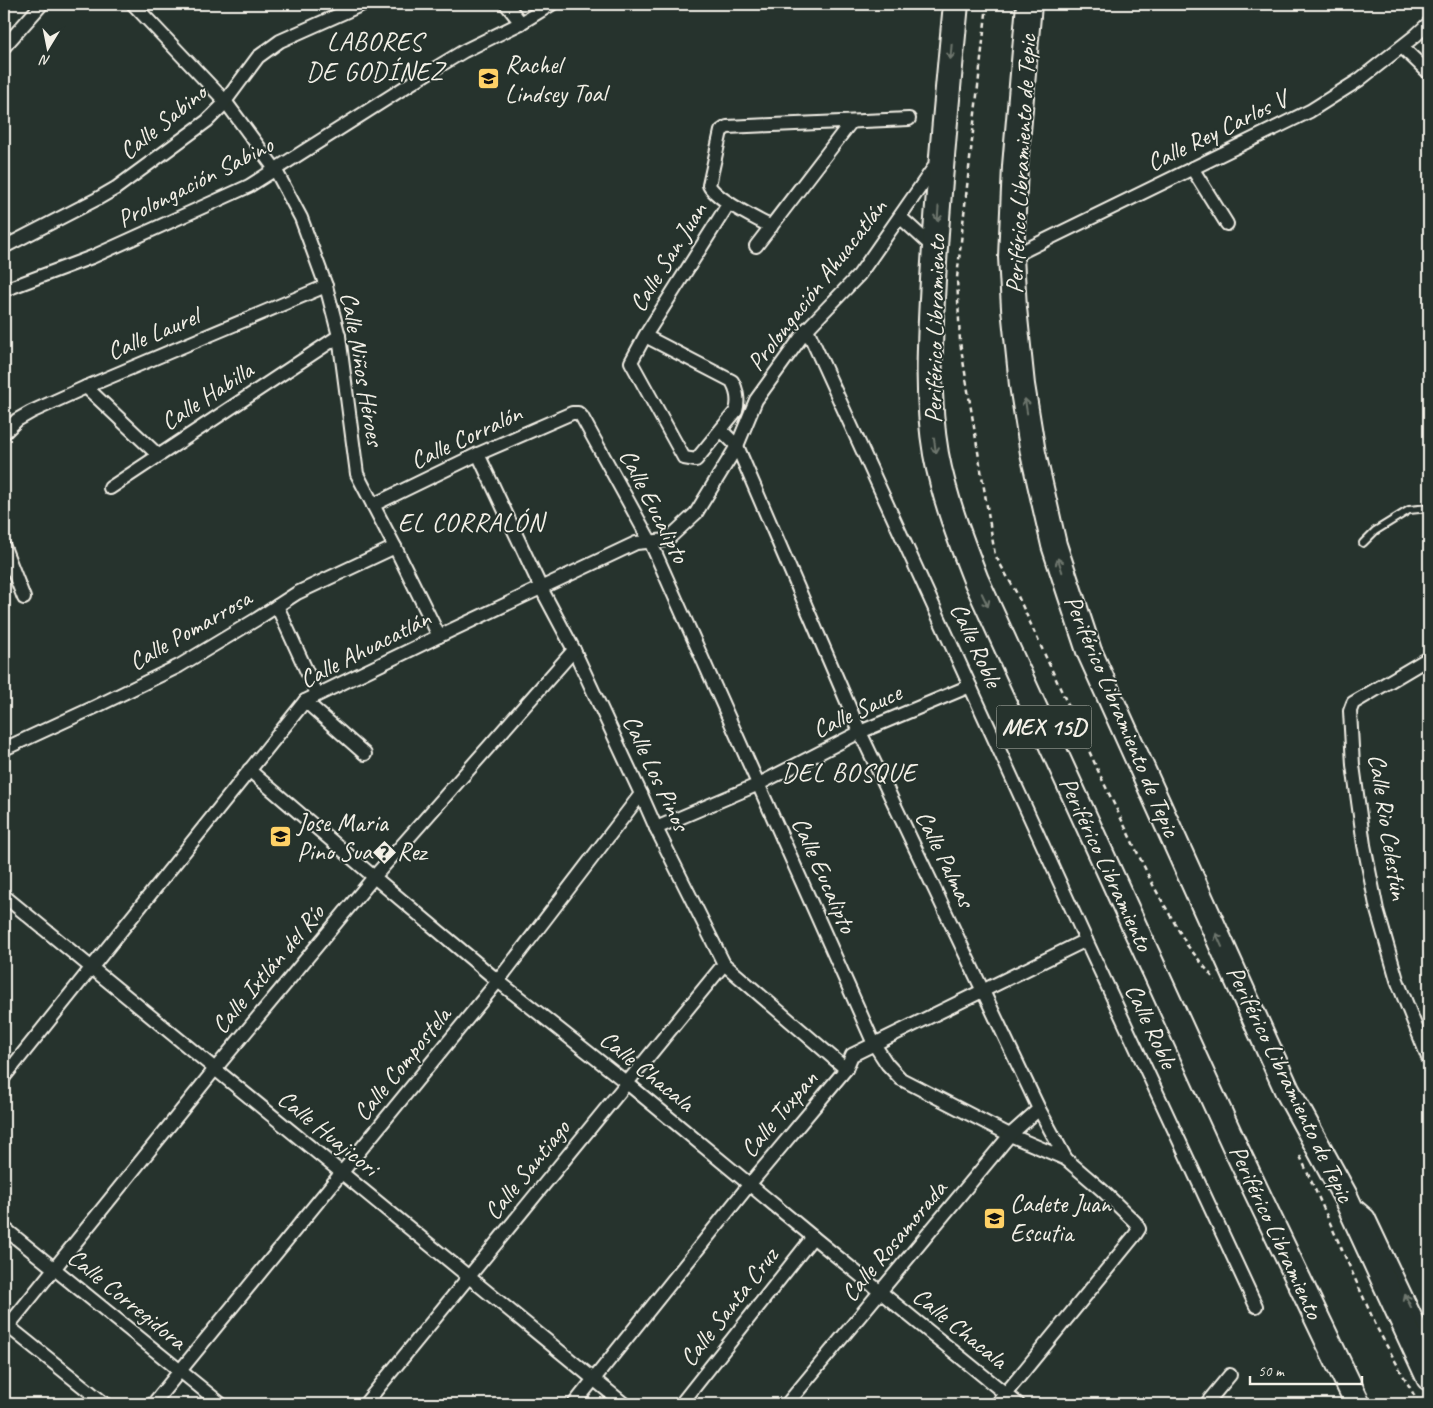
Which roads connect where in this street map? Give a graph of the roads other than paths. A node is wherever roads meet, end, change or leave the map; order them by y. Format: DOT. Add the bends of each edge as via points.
graph roads {
  1 [pos="42,4"];
  2 [pos="132,4"];
  3 [pos="363,4"];
  4 [pos="506,4"];
  5 [pos="552,4"];
  6 [pos="956,4"];
  7 [pos="1029,4"];
  8 [pos="521,23"];
  9 [pos="1429,23"];
  10 [pos="4,47"];
  11 [pos="1402,47"];
  12 [pos="1429,73"];
  13 [pos="225,102"];
  14 [pos="909,119"];
  15 [pos="851,122"];
  16 [pos="942,157"];
  17 [pos="1192,168"];
  18 [pos="276,169"];
  19 [pos="729,203"];
  20 [pos="900,217"];
  21 [pos="1227,224"];
  22 [pos="771,227"];
  23 [pos="756,246"];
  24 [pos="4,247"];
  25 [pos="935,249"];
  26 [pos="1011,256"];
  27 [pos="326,286"];
  28 [pos="4,290"];
  29 [pos="807,329"];
  30 [pos="339,336"];
  31 [pos="645,336"];
  32 [pos="86,387"];
  33 [pos="578,413"];
  34 [pos="721,430"];
  35 [pos="4,433"];
  36 [pos="737,446"];
  37 [pos="478,454"];
  38 [pos="158,455"];
  39 [pos="110,488"];
  40 [pos="374,505"];
  41 [pos="1429,508"];
  42 [pos="650,541"];
  43 [pos="1363,543"];
  44 [pos="395,546"];
  45 [pos="4,547"];
  46 [pos="541,588"];
  47 [pos="24,598"];
  48 [pos="276,606"];
  49 [pos="439,636"];
  50 [pos="574,650"];
  51 [pos="1429,658"];
  52 [pos="970,686"];
  53 [pos="317,694"];
  54 [pos="305,701"];
  55 [pos="860,732"];
  56 [pos="4,748"];
  57 [pos="365,754"];
  58 [pos="249,770"];
  59 [pos="759,784"];
  60 [pos="641,794"];
  61 [pos="656,828"];
  62 [pos="374,877"];
  63 [pos="4,896"];
  64 [pos="1086,940"];
  65 [pos="724,964"];
  66 [pos="92,968"];
  67 [pos="498,981"];
  68 [pos="983,991"];
  69 [pos="1425,1042"];
  70 [pos="874,1044"];
  71 [pos="1429,1060"];
  72 [pos="215,1069"];
  73 [pos="846,1069"];
  74 [pos="4,1077"];
  75 [pos="627,1083"];
  76 [pos="1039,1109"];
  77 [pos="1010,1135"];
  78 [pos="1066,1159"];
  79 [pos="342,1173"];
  80 [pos="749,1185"];
  81 [pos="1345,1196"];
  82 [pos="4,1228"];
  83 [pos="813,1237"];
  84 [pos="54,1269"];
  85 [pos="469,1277"];
  86 [pos="881,1292"];
  87 [pos="1256,1306"];
  88 [pos="5,1327"];
  89 [pos="1429,1345"];
  90 [pos="180,1371"];
  91 [pos="1230,1375"];
  92 [pos="1429,1378"];
  93 [pos="594,1380"];
  94 [pos="1002,1399"];
  95 [pos="105,1404"];
  96 [pos="153,1404"];
  97 [pos="221,1404"];
  98 [pos="365,1404"];
  99 [pos="574,1404"];
  100 [pos="624,1404"];
  101 [pos="680,1404"];
  102 [pos="788,1404"];
  103 [pos="1018,1404"];
  104 [pos="1206,1404"];
  105 [pos="1358,1404"];
  1 -- 10 [label="street"];
  2 -- 13 [label="street, Calle Niños Héroes"];
  3 -- 13 [label="street, Calle Sabino" via="280,41 258,58"];
  4 -- 8 [label="street"];
  5 -- 8 [label="street, Prolongación Sabino"];
  6 -- 16 [label="highway, Periférico Libramiento / MEX 15D, one-way"];
  7 -- 26 [label="highway, Periférico Libramiento de Tepic / MEX 15D"];
  8 -- 18 [label="street, Prolongación Sabino" via="464,51"];
  9 -- 11 [label="street, Calle Rey Carlos V"];
  11 -- 12 [label="street"];
  11 -- 17 [label="street, Calle Rey Carlos V" via="1359,80 1310,110"];
  13 -- 18 [label="street, Calle Niños Héroes"];
  13 -- 24 [label="street, Calle Sabino" via="207,121 116,188"];
  14 -- 15 [label="street, Calle San Juan"];
  15 -- 19 [label="street, Calle San Juan" via="726,127 721,132 709,185"];
  15 -- 22 [label="street"];
  16 -- 20 [label="street, Prolongación Ahuacatlán"];
  16 -- 25 [label="highway, Periférico Libramiento / MEX 15D, one-way"];
  17 -- 21 [label="street"];
  17 -- 26 [label="street, Calle Rey Carlos V"];
  18 -- 27 [label="street, Calle Niños Héroes" via="301,218"];
  18 -- 28 [label="street, Prolongación Sabino" via="249,186 92,257"];
  19 -- 22 [label="street"];
  19 -- 31 [label="street, Calle San Juan"];
  20 -- 25 [label="street"];
  20 -- 29 [label="street, Prolongación Ahuacatlán" via="859,276"];
  22 -- 23 [label="street"];
  25 -- 105 [label="highway, Periférico Libramiento / MEX 15D, one-way" via="929,350 931,419 936,454 956,530 1238,1153"];
  81 -- 26 [label="highway, Periférico Libramiento de Tepic / MEX 15D, one-way" via="1288,1090 1089,651 1054,545 1033,452 1022,385"];
  27 -- 30 [label="street, Calle Niños Héroes"];
  27 -- 32 [label="street, Calle Laurel"];
  29 -- 36 [label="street, Prolongación Ahuacatlán" via="756,400"];
  29 -- 52 [label="street, Calle Roble"];
  30 -- 38 [label="street, Calle Habilla"];
  30 -- 40 [label="street, Calle Niños Héroes" via="357,474"];
  31 -- 34 [label="street" via="732,381 736,411"];
  31 -- 34 [label="street, Calle San Juan" via="631,362 684,458 696,460"];
  32 -- 35 [label="street, Calle Laurel" via="31,412"];
  32 -- 38 [label="street, Calle Habilla"];
  33 -- 37 [label="street, Calle Corralón"];
  33 -- 42 [label="street, Calle Eucalipto"];
  34 -- 36 [label="street"];
  36 -- 42 [label="street, Calle Ahuacatlán" via="696,513 667,540"];
  36 -- 55 [label="street, Calle Palmas"];
  37 -- 40 [label="street, Calle Corralón"];
  37 -- 46 [label="street, Calle Los Pinos"];
  38 -- 39 [label="street"];
  40 -- 44 [label="street, Calle Niños Héroes"];
  41 -- 43 [label="lane" via="1409,510 1375,531"];
  42 -- 46 [label="street, Calle Ahuacatlán" via="636,543"];
  42 -- 59 [label="street, Calle Eucalipto"];
  44 -- 48 [label="street, Calle Pomarrosa"];
  44 -- 49 [label="street, Calle Niños Héroes"];
  45 -- 47 [label="street"];
  46 -- 49 [label="street, Calle Ahuacatlán"];
  46 -- 50 [label="street, Calle Los Pinos"];
  48 -- 53 [label="street"];
  48 -- 56 [label="street, Calle Pomarrosa" via="179,666"];
  49 -- 53 [label="street, Calle Ahuacatlán"];
  50 -- 60 [label="street, Calle Los Pinos"];
  50 -- 62 [label="street, Calle Ixtlán del Río"];
  51 -- 69 [label="street, Calle Rio Celestún" via="1353,703 1350,712 1353,765 1375,901 1397,980"];
  52 -- 55 [label="street, Calle Sauce"];
  52 -- 64 [label="street, Calle Roble"];
  53 -- 54 [label="street, Calle Ahuacatlán"];
  54 -- 57 [label="street"];
  54 -- 58 [label="street, Calle Ahuacatlán"];
  55 -- 59 [label="street, Calle Sauce"];
  55 -- 68 [label="street, Calle Palmas"];
  58 -- 62 [label="street, Calle Chacala"];
  58 -- 66 [label="street, Calle Ahuacatlán"];
  59 -- 61 [label="street, Calle Sauce"];
  59 -- 70 [label="street, Calle Eucalipto"];
  60 -- 61 [label="street, Calle Los Pinos"];
  60 -- 67 [label="street, Calle Compostela"];
  61 -- 65 [label="street, Calle Los Pinos"];
  62 -- 67 [label="street, Calle Chacala"];
  62 -- 72 [label="street, Calle Ixtlán del Río"];
  63 -- 66 [label="street, Calle Huajicori"];
  64 -- 68 [label="street, Calle Tuxpan"];
  64 -- 87 [label="street, Calle Roble"];
  65 -- 73 [label="street, Calle Los Pinos"];
  65 -- 75 [label="street, Calle Santiago"];
  66 -- 72 [label="street, Calle Huajicori"];
  66 -- 74 [label="street, Calle Ahuacatlán"];
  67 -- 75 [label="street, Calle Chacala"];
  67 -- 79 [label="street, Calle Compostela"];
  68 -- 70 [label="street, Calle Tuxpan"];
  68 -- 76 [label="street, Calle Palmas"];
  69 -- 71 [label="street, Calle Rio Celestún"];
  70 -- 73 [label="street, Calle Tuxpan" via="852,1055"];
  70 -- 77 [label="street, Calle Eucalipto" via="901,1079"];
  72 -- 79 [label="street, Calle Huajicori"];
  72 -- 84 [label="street, Calle Ixtlán del Río"];
  73 -- 80 [label="street, Calle Tuxpan"];
  75 -- 80 [label="street, Calle Chacala"];
  75 -- 85 [label="street, Calle Santiago"];
  76 -- 77 [label="street, Calle Rosamorada"];
  76 -- 78 [label="street, Calle Palmas"];
  77 -- 78 [label="street, Calle Eucalipto"];
  77 -- 86 [label="street, Calle Rosamorada"];
  78 -- 94 [label="street, Calle Palmas" via="1102,1190 1139,1229"];
  79 -- 85 [label="street, Calle Huajicori"];
  79 -- 90 [label="street, Calle Compostela"];
  80 -- 83 [label="street, Calle Chacala"];
  80 -- 93 [label="street, Calle Tuxpan"];
  89 -- 81 [label="street, one-way" via="1368,1216"];
  81 -- 92 [label="highway, Periférico Libramiento de Tepic / MEX 15D"];
  82 -- 84 [label="street, Calle Corregidora"];
  83 -- 86 [label="street, Calle Chacala"];
  83 -- 101 [label="street, Calle Santa Cruz"];
  84 -- 88 [label="street, Calle Ixtlán del Río"];
  84 -- 90 [label="street, Calle Corregidora"];
  85 -- 93 [label="street, Calle Huajicori"];
  85 -- 98 [label="street, Calle Santiago"];
  86 -- 94 [label="street, Calle Chacala"];
  86 -- 102 [label="street, Calle Rosamorada"];
  88 -- 95 [label="street"];
  90 -- 96 [label="street, Calle Compostela"];
  90 -- 97 [label="street, Calle Corregidora"];
  91 -- 104 [label="street"];
  93 -- 99 [label="street, Calle Tuxpan"];
  93 -- 100 [label="street, Calle Huajicori"];
  94 -- 103 [label="street, Calle Chacala"];
}
